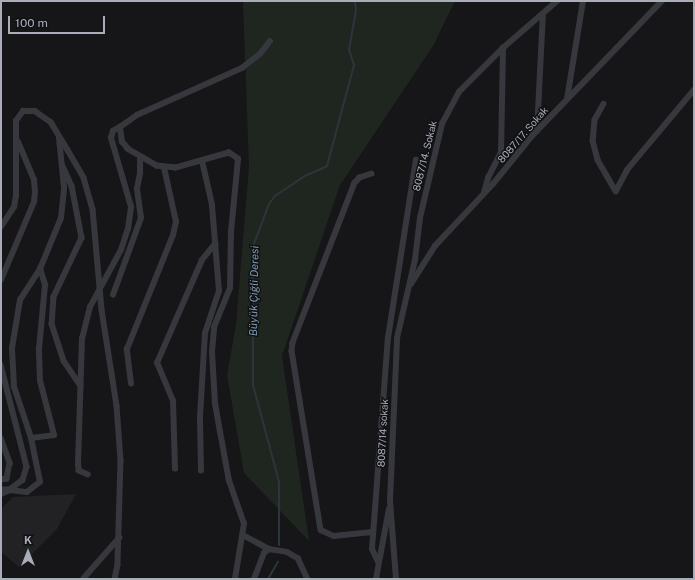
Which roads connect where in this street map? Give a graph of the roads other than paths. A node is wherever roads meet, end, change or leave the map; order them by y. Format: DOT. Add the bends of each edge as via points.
graph roads {
  1 [pos="557,1"];
  2 [pos="583,1"];
  3 [pos="662,1"];
  4 [pos="543,14"];
  5 [pos="270,41"];
  6 [pos="503,48"];
  7 [pos="694,90"];
  8 [pos="567,99"];
  9 [pos="604,104"];
  10 [pos="120,127"];
  11 [pos="536,132"];
  12 [pos="59,136"];
  13 [pos="17,140"];
  14 [pos="140,158"];
  15 [pos="416,160"];
  16 [pos="202,161"];
  17 [pos="62,165"];
  18 [pos="164,168"];
  19 [pos="372,174"];
  20 [pos="484,193"];
  21 [pos="1,228"];
  22 [pos="215,244"];
  23 [pos="40,269"];
  24 [pos="1,280"];
  25 [pos="100,285"];
  26 [pos="408,289"];
  27 [pos="113,295"];
  28 [pos="1,365"];
  29 [pos="131,384"];
  30 [pos="82,386"];
  31 [pos="1,438"];
  32 [pos="31,438"];
  33 [pos="175,469"];
  34 [pos="201,471"];
  35 [pos="88,475"];
  36 [pos="1,480"];
  37 [pos="1,490"];
  38 [pos="10,490"];
  39 [pos="1,494"];
  40 [pos="390,501"];
  41 [pos="372,532"];
  42 [pos="243,535"];
  43 [pos="119,538"];
  44 [pos="269,549"];
  45 [pos="378,562"];
  46 [pos="83,579"];
  47 [pos="115,579"];
  48 [pos="236,579"];
  49 [pos="254,579"];
  50 [pos="308,579"];
  51 [pos="376,579"];
  52 [pos="396,579"];
  1 -- 4 [label="street, 8087/14. Sokak"];
  2 -- 8 [label="street"];
  3 -- 8 [label="street, 8087/17. Sokak"];
  4 -- 6 [label="street, 8087/14. Sokak"];
  4 -- 11 [label="street"];
  5 -- 10 [label="street" via="260,54 242,68 137,115"];
  6 -- 20 [label="street" via="501,154 488,178"];
  6 -- 26 [label="street, 8087/14. Sokak" via="459,92 442,124 420,218 415,260"];
  7 -- 9 [label="street" via="627,170 616,191 598,160 593,141 595,120"];
  8 -- 11 [label="street, 8087/17. Sokak"];
  10 -- 14 [label="street" via="122,142"];
  10 -- 25 [label="street" via="110,138 131,207 128,229 121,250"];
  11 -- 20 [label="street, 8087/17. Sokak"];
  12 -- 13 [label="street" via="43,114 29,110 20,113 16,121"];
  12 -- 17 [label="street"];
  12 -- 25 [label="street" via="84,178 94,209"];
  13 -- 21 [label="street" via="16,196 14,207"];
  13 -- 24 [label="street" via="34,180 34,202"];
  14 -- 18 [label="street"];
  14 -- 27 [label="street" via="137,188 141,218"];
  15 -- 41 [label="street" via="388,338"];
  16 -- 18 [label="street" via="176,168"];
  16 -- 22 [label="street" via="212,206"];
  16 -- 42 [label="street" via="229,153 238,159 239,166 230,232 230,288 214,327 212,352 218,423 229,481 244,524"];
  17 -- 23 [label="street" via="64,188 61,218"];
  17 -- 30 [label="street" via="72,186 82,238 54,297 52,324 64,361"];
  18 -- 29 [label="street" via="176,222 126,349"];
  19 -- 41 [label="street" via="360,178 355,183 293,342 292,351 322,530 334,536"];
  20 -- 26 [label="street, 8087/17. Sokak" via="435,246"];
  22 -- 33 [label="street" via="202,260 157,363 173,400"];
  22 -- 34 [label="street" via="219,291 205,333 200,417"];
  23 -- 32 [label="street" via="20,300 12,348 14,387"];
  23 -- 32 [label="street" via="45,285 38,349 40,381 54,435"];
  25 -- 30 [label="street" via="87,316 82,339"];
  25 -- 43 [label="street" via="118,414 121,461"];
  26 -- 40 [label="street, 8087/14 sokak" via="397,338"];
  28 -- 38 [label="street" via="27,467 23,480"];
  30 -- 35 [label="street" via="78,465 79,471"];
  31 -- 36 [label="street" via="10,463 7,478"];
  32 -- 38 [label="street" via="40,482 27,492"];
  37 -- 38 [label="street"];
  38 -- 39 [label="street"];
  40 -- 45 [label="street"];
  40 -- 52 [label="street, 8087/14 sokak"];
  41 -- 45 [label="street" via="372,549"];
  42 -- 44 [label="street"];
  42 -- 48 [label="street"];
  43 -- 46 [label="street"];
  43 -- 47 [label="street"];
  44 -- 49 [label="street" via="264,553"];
  44 -- 50 [label="street" via="287,552 298,558"];
  45 -- 51 [label="street"];
}
